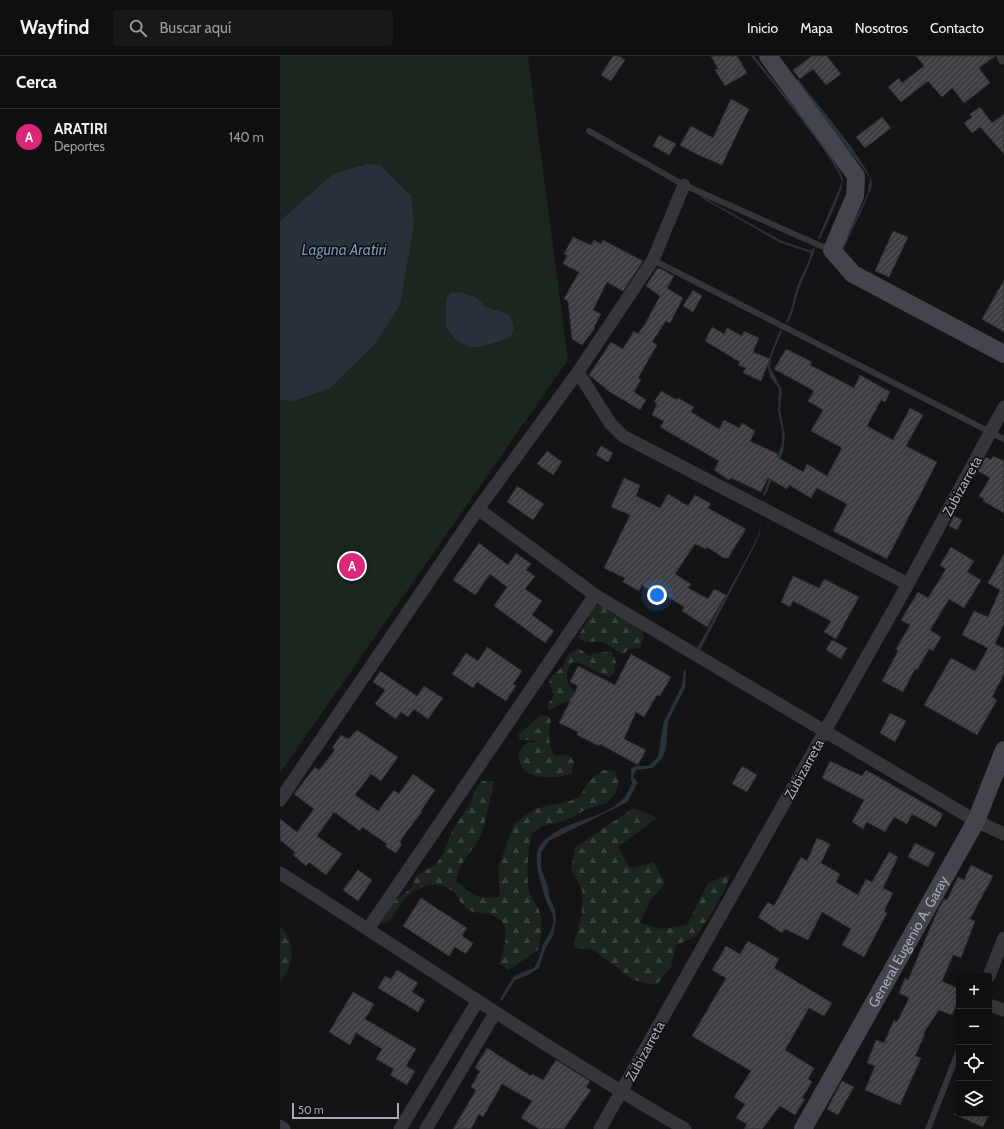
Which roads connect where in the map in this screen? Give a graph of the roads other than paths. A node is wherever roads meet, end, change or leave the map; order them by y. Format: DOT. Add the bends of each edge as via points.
graph roads {
  1 [pos="768,56"];
  2 [pos="589,132"];
  3 [pos="684,185"];
  4 [pos="832,250"];
  5 [pos="653,260"];
  6 [pos="1004,354"];
  7 [pos="578,372"];
  8 [pos="1004,407"];
  9 [pos="991,432"];
  10 [pos="1004,439"];
  11 [pos="478,510"];
  12 [pos="908,584"];
  13 [pos="595,594"];
  14 [pos="825,730"];
  15 [pos="1004,750"];
  16 [pos="280,800"];
  17 [pos="976,820"];
  18 [pos="1004,834"];
  19 [pos="280,873"];
  20 [pos="368,929"];
  21 [pos="1004,938"];
  22 [pos="990,973"];
  23 [pos="477,1002"];
  24 [pos="992,1006"];
  25 [pos="1004,1010"];
  26 [pos="495,1013"];
  27 [pos="956,1058"];
  28 [pos="622,1093"];
  29 [pos="280,1126"];
  30 [pos="284,1129"];
  31 [pos="400,1129"];
  32 [pos="426,1129"];
  33 [pos="600,1129"];
  34 [pos="685,1129"];
  35 [pos="803,1129"];
  36 [pos="928,1129"];
  1 -- 4 [label="street" via="856,176 855,196"];
  2 -- 3 [label="lane"];
  3 -- 4 [label="lane"];
  3 -- 5 [label="street"];
  4 -- 6 [label="street" via="853,274"];
  5 -- 7 [label="street"];
  5 -- 9 [label="lane"];
  7 -- 11 [label="street"];
  7 -- 12 [label="street" via="610,423 623,436"];
  8 -- 9 [label="street, Zubizarreta"];
  9 -- 10 [label="lane"];
  9 -- 12 [label="street, Zubizarreta"];
  11 -- 13 [label="street"];
  11 -- 16 [label="street"];
  12 -- 14 [label="street, Zubizarreta"];
  13 -- 14 [label="street"];
  13 -- 20 [label="street"];
  14 -- 17 [label="street"];
  14 -- 28 [label="street, Zubizarreta"];
  15 -- 17 [label="street, General Eugenio A. Garay"];
  17 -- 18 [label="street"];
  17 -- 35 [label="street, General Eugenio A. Garay"];
  19 -- 20 [label="street"];
  20 -- 23 [label="street"];
  21 -- 22 [label="street"];
  23 -- 26 [label="street"];
  23 -- 31 [label="street"];
  24 -- 25 [label="street"];
  26 -- 28 [label="street"];
  26 -- 32 [label="street"];
  27 -- 36 [label="lane"];
  28 -- 33 [label="street, Zubizarreta"];
  28 -- 34 [label="street"];
  29 -- 30 [label="street"];
}
